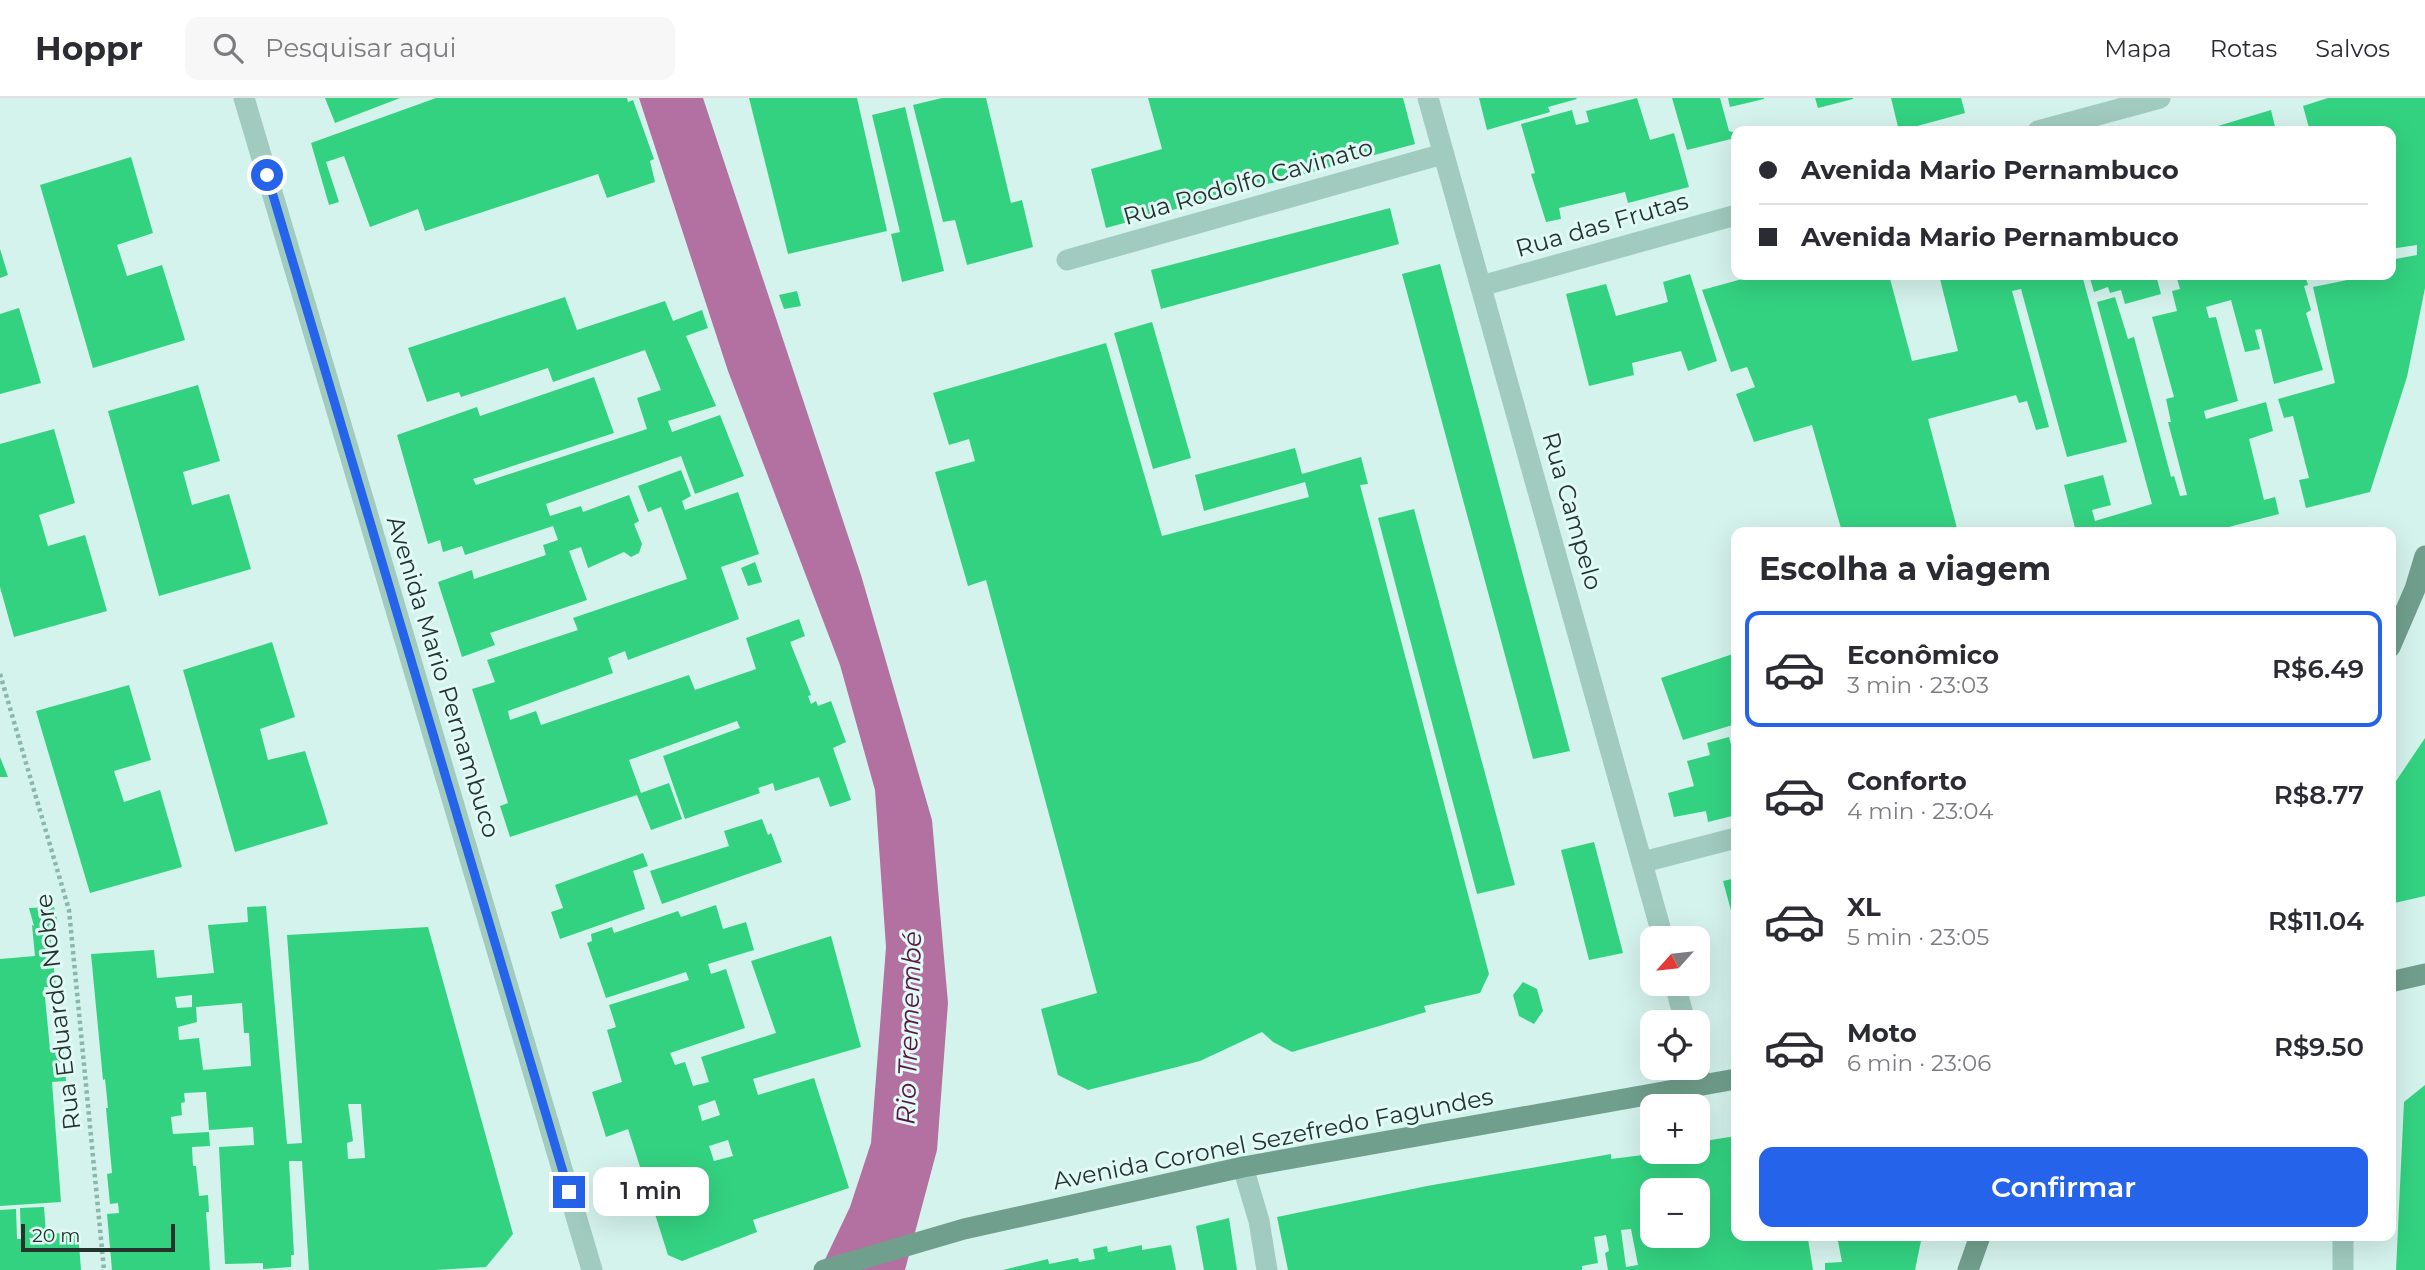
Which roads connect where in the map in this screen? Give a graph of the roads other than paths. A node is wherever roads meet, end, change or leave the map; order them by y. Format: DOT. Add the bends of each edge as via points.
graph roads {
  1 [pos="244,98"];
  2 [pos="1428,98"];
  3 [pos="2160,98"];
  4 [pos="2056,126"];
  5 [pos="1443,153"];
  6 [pos="1731,216"];
  7 [pos="1067,260"];
  8 [pos="1481,286"];
  9 [pos="2425,556"];
  10 [pos="2396,633"];
  11 [pos="1731,839"];
  12 [pos="1643,862"];
  13 [pos="1660,926"];
  14 [pos="2425,974"];
  15 [pos="2396,981"];
  16 [pos="1710,1077"];
  17 [pos="1731,1079"];
  18 [pos="1680,1080"];
  19 [pos="1243,1167"];
  20 [pos="1978,1241"];
  21 [pos="2343,1241"];
  22 [pos="592,1270"];
  23 [pos="824,1270"];
  24 [pos="1267,1270"];
  25 [pos="1968,1270"];
  26 [pos="2343,1270"];
  1 -- 22 [label="street, Avenida Mario Pernambuco"];
  2 -- 5 [label="street, Rua Campelo"];
  3 -- 4 [label="street"];
  5 -- 7 [label="street, Rua Rodolfo Cavinato"];
  5 -- 8 [label="street, Rua Campelo"];
  6 -- 8 [label="street, Rua das Frutas"];
  8 -- 12 [label="street, Rua Campelo"];
  9 -- 10 [label="main road"];
  11 -- 12 [label="street"];
  12 -- 13 [label="street, Rua Campelo"];
  14 -- 15 [label="main road"];
  16 -- 17 [label="main road, Avenida Coronel Sezefredo Fagundes"];
  18 -- 19 [label="main road, Avenida Coronel Sezefredo Fagundes"];
  19 -- 23 [label="main road, Avenida Coronel Sezefredo Fagundes" via="964,1229"];
  19 -- 24 [label="street"];
  20 -- 25 [label="main road"];
  21 -- 26 [label="street"];
}
